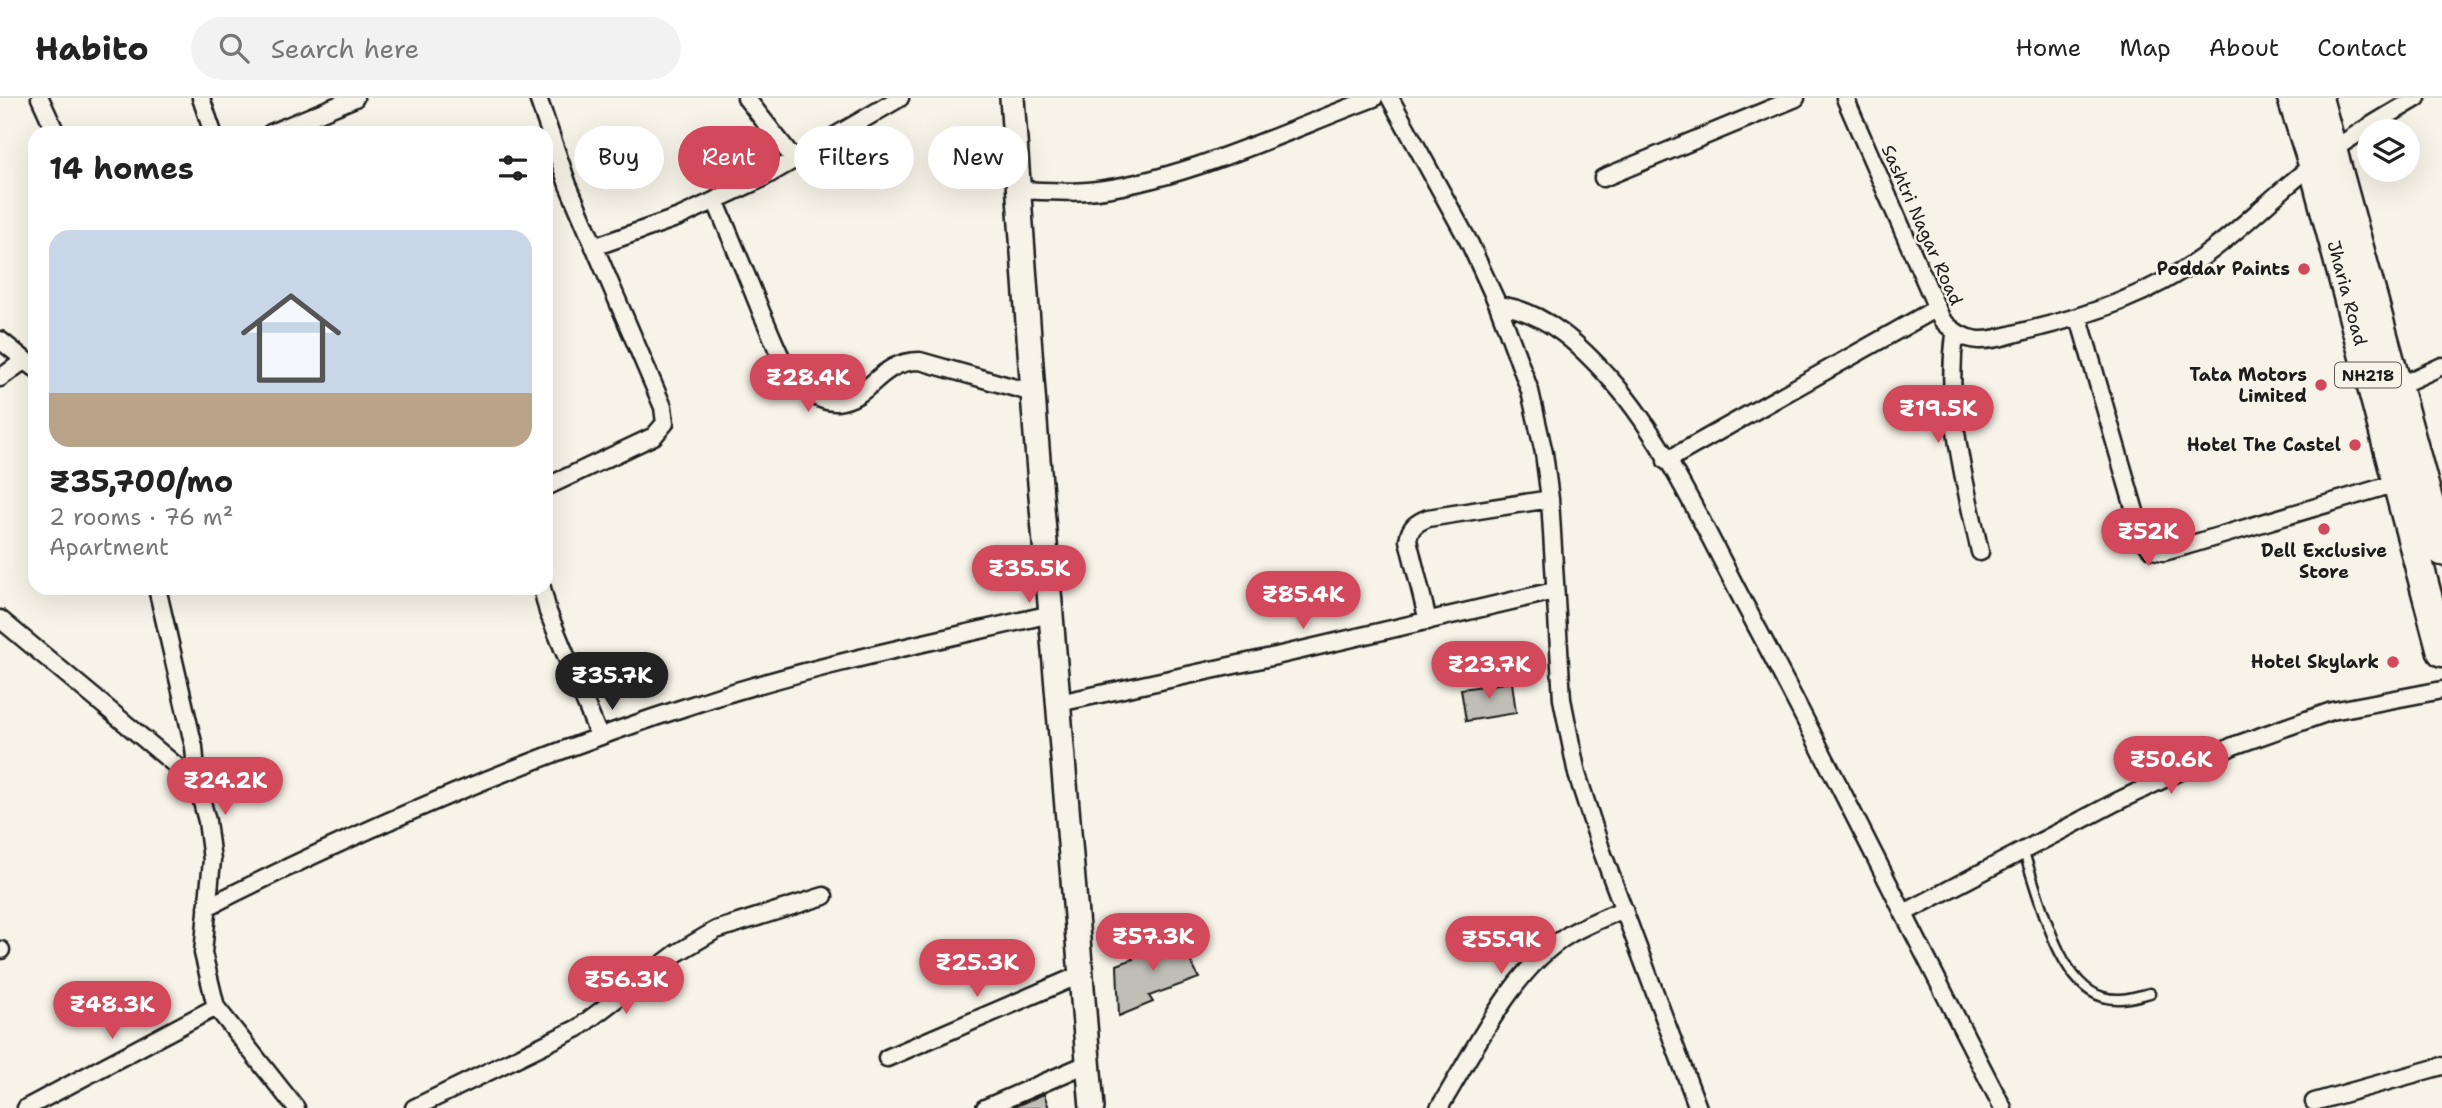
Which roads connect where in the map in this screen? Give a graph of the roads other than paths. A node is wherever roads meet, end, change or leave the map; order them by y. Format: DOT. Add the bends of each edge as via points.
graph roads {
  1 [pos="40,98"];
  2 [pos="201,98"];
  3 [pos="355,98"];
  4 [pos="538,98"];
  5 [pos="746,98"];
  6 [pos="900,98"];
  7 [pos="1012,98"];
  8 [pos="1374,98"];
  9 [pos="1390,98"];
  10 [pos="1796,98"];
  11 [pos="1845,98"];
  12 [pos="2292,98"];
  13 [pos="2318,98"];
  14 [pos="2417,98"];
  15 [pos="53,126"];
  16 [pos="211,126"];
  17 [pos="288,126"];
  18 [pos="548,126"];
  19 [pos="851,126"];
  20 [pos="553,142"];
  21 [pos="2323,157"];
  22 [pos="794,159"];
  23 [pos="1603,178"];
  24 [pos="1018,190"];
  25 [pos="715,200"];
  26 [pos="594,247"];
  27 [pos="1498,305"];
  28 [pos="1937,308"];
  29 [pos="2079,318"];
  30 [pos="1955,334"];
  31 [pos="0,340"];
  32 [pos="28,362"];
  33 [pos="28,365"];
  34 [pos="2442,366"];
  35 [pos="0,378"];
  36 [pos="2396,387"];
  37 [pos="1033,393"];
  38 [pos="1666,461"];
  39 [pos="2397,483"];
  40 [pos="553,484"];
  41 [pos="1550,499"];
  42 [pos="2442,551"];
  43 [pos="1980,552"];
  44 [pos="1554,591"];
  45 [pos="159,595"];
  46 [pos="544,595"];
  47 [pos="1051,614"];
  48 [pos="0,619"];
  49 [pos="1428,621"];
  50 [pos="2442,652"];
  51 [pos="2442,690"];
  52 [pos="1059,703"];
  53 [pos="599,736"];
  54 [pos="197,783"];
  55 [pos="2023,850"];
  56 [pos="824,896"];
  57 [pos="206,906"];
  58 [pos="1624,909"];
  59 [pos="1904,913"];
  60 [pos="1082,974"];
  61 [pos="2150,993"];
  62 [pos="216,1007"];
  63 [pos="887,1058"];
  64 [pos="1089,1063"];
  65 [pos="2442,1066"];
  66 [pos="2314,1102"];
  67 [pos="26,1108"];
  68 [pos="296,1108"];
  69 [pos="414,1108"];
  70 [pos="985,1108"];
  71 [pos="1092,1108"];
  72 [pos="1440,1108"];
  73 [pos="1699,1108"];
  74 [pos="2003,1108"];
  1 -- 15 [label="street"];
  2 -- 16 [label="street"];
  3 -- 17 [label="street"];
  4 -- 18 [label="street"];
  5 -- 22 [label="street"];
  6 -- 19 [label="street"];
  7 -- 24 [label="main road"];
  8 -- 24 [label="street" via="1133,184 1087,191"];
  9 -- 27 [label="street"];
  10 -- 23 [label="street"];
  11 -- 28 [label="street, Sashtri Nagar Road"];
  12 -- 21 [label="highway, Jharia Road / NH218"];
  13 -- 21 [label="highway, Jharia Road / NH218"];
  14 -- 21 [label="street"];
  20 -- 26 [label="street"];
  21 -- 29 [label="street" via="2205,255 2164,282"];
  21 -- 36 [label="highway, Jharia Road / NH218"];
  21 -- 39 [label="highway, Jharia Road / NH218"];
  22 -- 25 [label="street"];
  24 -- 37 [label="main road"];
  25 -- 26 [label="street"];
  25 -- 37 [label="street" via="776,346 795,380 814,397 835,402 853,397 902,361 920,361"];
  26 -- 40 [label="street" via="663,407 665,423 654,436"];
  27 -- 38 [label="street" via="1522,308 1567,337 1614,383"];
  27 -- 41 [label="street" via="1530,391"];
  28 -- 30 [label="street, Sashtri Nagar Road"];
  28 -- 38 [label="street"];
  29 -- 30 [label="street" via="1987,340 1970,341"];
  29 -- 39 [label="street" via="2143,539 2152,550 2173,550"];
  30 -- 43 [label="street" via="1951,398"];
  31 -- 32 [label="street"];
  33 -- 35 [label="street"];
  34 -- 36 [label="street"];
  36 -- 42 [label="highway, Jharia Road / NH218"];
  37 -- 47 [label="main road"];
  38 -- 59 [label="street"];
  39 -- 50 [label="highway, Jharia Road / NH218"];
  41 -- 44 [label="street"];
  41 -- 49 [label="street" via="1416,523 1408,540"];
  44 -- 49 [label="street"];
  44 -- 58 [label="street" via="1562,699 1577,774"];
  45 -- 54 [label="street" via="194,747"];
  46 -- 53 [label="street"];
  47 -- 52 [label="main road"];
  47 -- 53 [label="street" via="850,661"];
  48 -- 54 [label="street"];
  49 -- 52 [label="street"];
  51 -- 55 [label="street" via="2332,711 2233,746"];
  52 -- 60 [label="main road"];
  53 -- 57 [label="street" via="426,805"];
  54 -- 57 [label="street" via="212,860"];
  55 -- 59 [label="street"];
  55 -- 61 [label="lane" via="2069,971 2101,997 2122,999"];
  56 -- 69 [label="street" via="716,930 668,960 579,1028"];
  57 -- 62 [label="street" via="203,953"];
  58 -- 72 [label="street" via="1569,934 1534,963"];
  58 -- 73 [label="street"];
  59 -- 74 [label="street"];
  60 -- 63 [label="street"];
  60 -- 64 [label="main road"];
  62 -- 67 [label="street"];
  62 -- 68 [label="street"];
  64 -- 70 [label="street"];
  64 -- 71 [label="main road"];
  65 -- 66 [label="street"];
}
